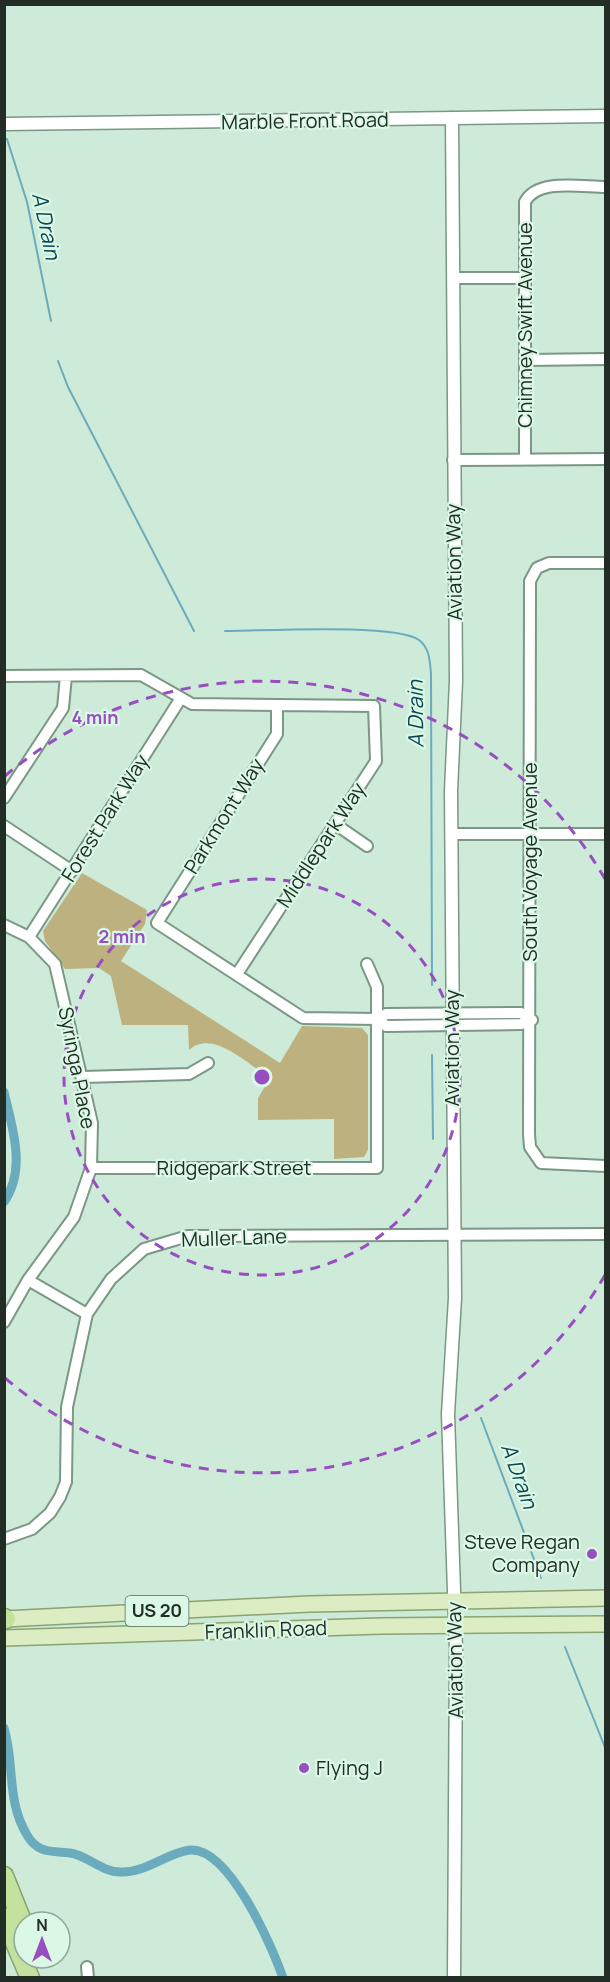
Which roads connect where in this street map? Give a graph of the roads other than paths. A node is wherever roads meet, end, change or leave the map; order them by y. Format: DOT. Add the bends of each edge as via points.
graph roads {
  1 [pos="606,116"];
  2 [pos="452,118"];
  3 [pos="4,124"];
  4 [pos="606,187"];
  5 [pos="453,278"];
  6 [pos="525,278"];
  7 [pos="606,359"];
  8 [pos="526,360"];
  9 [pos="453,459"];
  10 [pos="525,459"];
  11 [pos="606,459"];
  12 [pos="606,563"];
  13 [pos="4,676"];
  14 [pos="66,676"];
  15 [pos="181,698"];
  16 [pos="277,705"];
  17 [pos="4,798"];
  18 [pos="335,824"];
  19 [pos="4,826"];
  20 [pos="452,834"];
  21 [pos="530,834"];
  22 [pos="606,834"];
  23 [pos="367,846"];
  24 [pos="72,871"];
  25 [pos="4,925"];
  26 [pos="29,937"];
  27 [pos="367,964"];
  28 [pos="237,974"];
  29 [pos="378,1019"];
  30 [pos="452,1019"];
  31 [pos="532,1020"];
  32 [pos="208,1063"];
  33 [pos="83,1077"];
  34 [pos="606,1166"];
  35 [pos="92,1168"];
  36 [pos="606,1234"];
  37 [pos="454,1235"];
  38 [pos="28,1280"];
  39 [pos="87,1314"];
  40 [pos="4,1322"];
  41 [pos="4,1539"];
  42 [pos="606,1598"];
  43 [pos="454,1601"];
  44 [pos="282,1605"];
  45 [pos="5,1619"];
  46 [pos="606,1624"];
  47 [pos="455,1625"];
  48 [pos="162,1633"];
  49 [pos="4,1638"];
  50 [pos="4,1876"];
  51 [pos="18,1910"];
  52 [pos="4,1917"];
  53 [pos="30,1977"];
  54 [pos="454,1977"];
  1 -- 2 [label="street, Marble Front Road"];
  2 -- 3 [label="street, Marble Front Road"];
  2 -- 5 [label="street, Aviation Way"];
  4 -- 6 [label="street, Chimney Swift Avenue" via="540,187 530,192 525,202"];
  5 -- 6 [label="street"];
  5 -- 9 [label="street, Aviation Way"];
  6 -- 8 [label="street, Chimney Swift Avenue"];
  7 -- 8 [label="street"];
  8 -- 10 [label="street, Chimney Swift Avenue"];
  9 -- 10 [label="street"];
  9 -- 20 [label="street, Aviation Way" via="456,681"];
  10 -- 11 [label="street"];
  12 -- 21 [label="street, South Voyage Avenue" via="549,563 537,568 530,581"];
  13 -- 14 [label="street"];
  14 -- 15 [label="street" via="141,675"];
  14 -- 17 [label="street" via="63,708"];
  15 -- 16 [label="street" via="192,704"];
  15 -- 24 [label="street, Forest Park Way"];
  16 -- 18 [label="street, Middlepark Way" via="374,706 376,761"];
  16 -- 28 [label="street, Parkmont Way" via="277,734 157,923"];
  18 -- 23 [label="street"];
  18 -- 28 [label="street, Middlepark Way"];
  19 -- 24 [label="street"];
  20 -- 21 [label="street"];
  20 -- 30 [label="street, Aviation Way"];
  21 -- 22 [label="street"];
  21 -- 31 [label="street, South Voyage Avenue"];
  24 -- 26 [label="street, Forest Park Way"];
  25 -- 26 [label="street, Syringa Place"];
  26 -- 33 [label="street, Syringa Place" via="55,964"];
  27 -- 29 [label="street" via="377,987"];
  28 -- 29 [label="street" via="303,1018"];
  29 -- 30 [label="street" via="386,1014"];
  29 -- 35 [label="street, Ridgepark Street" via="377,1168"];
  30 -- 31 [label="street" via="521,1013"];
  30 -- 37 [label="street, Aviation Way"];
  31 -- 34 [label="street, South Voyage Avenue" via="529,1134 535,1156 547,1165"];
  32 -- 33 [label="street" via="189,1074"];
  33 -- 35 [label="street, Syringa Place" via="92,1123"];
  35 -- 38 [label="street, Syringa Place" via="74,1217"];
  36 -- 37 [label="street, Muller Lane"];
  37 -- 39 [label="street, Muller Lane" via="188,1236 144,1249 111,1279"];
  37 -- 43 [label="street, Aviation Way" via="455,1298 448,1414"];
  38 -- 39 [label="street"];
  38 -- 40 [label="street, Syringa Place"];
  39 -- 41 [label="street, Muller Lane" via="67,1407 66,1482 50,1513 32,1528"];
  42 -- 43 [label="main road, US 20"];
  43 -- 44 [label="main road, Franklin Road / US 20"];
  43 -- 47 [label="street, Aviation Way"];
  44 -- 45 [label="main road, Franklin Road / US 20"];
  44 -- 48 [label="main road" via="248,1615 166,1620"];
  46 -- 47 [label="main road, US 20"];
  47 -- 48 [label="main road, Franklin Road / US 20"];
  47 -- 54 [label="street, Aviation Way"];
  48 -- 49 [label="main road, Franklin Road / US 20"];
  50 -- 51 [label="highway"];
  52 -- 53 [label="highway"];
}
